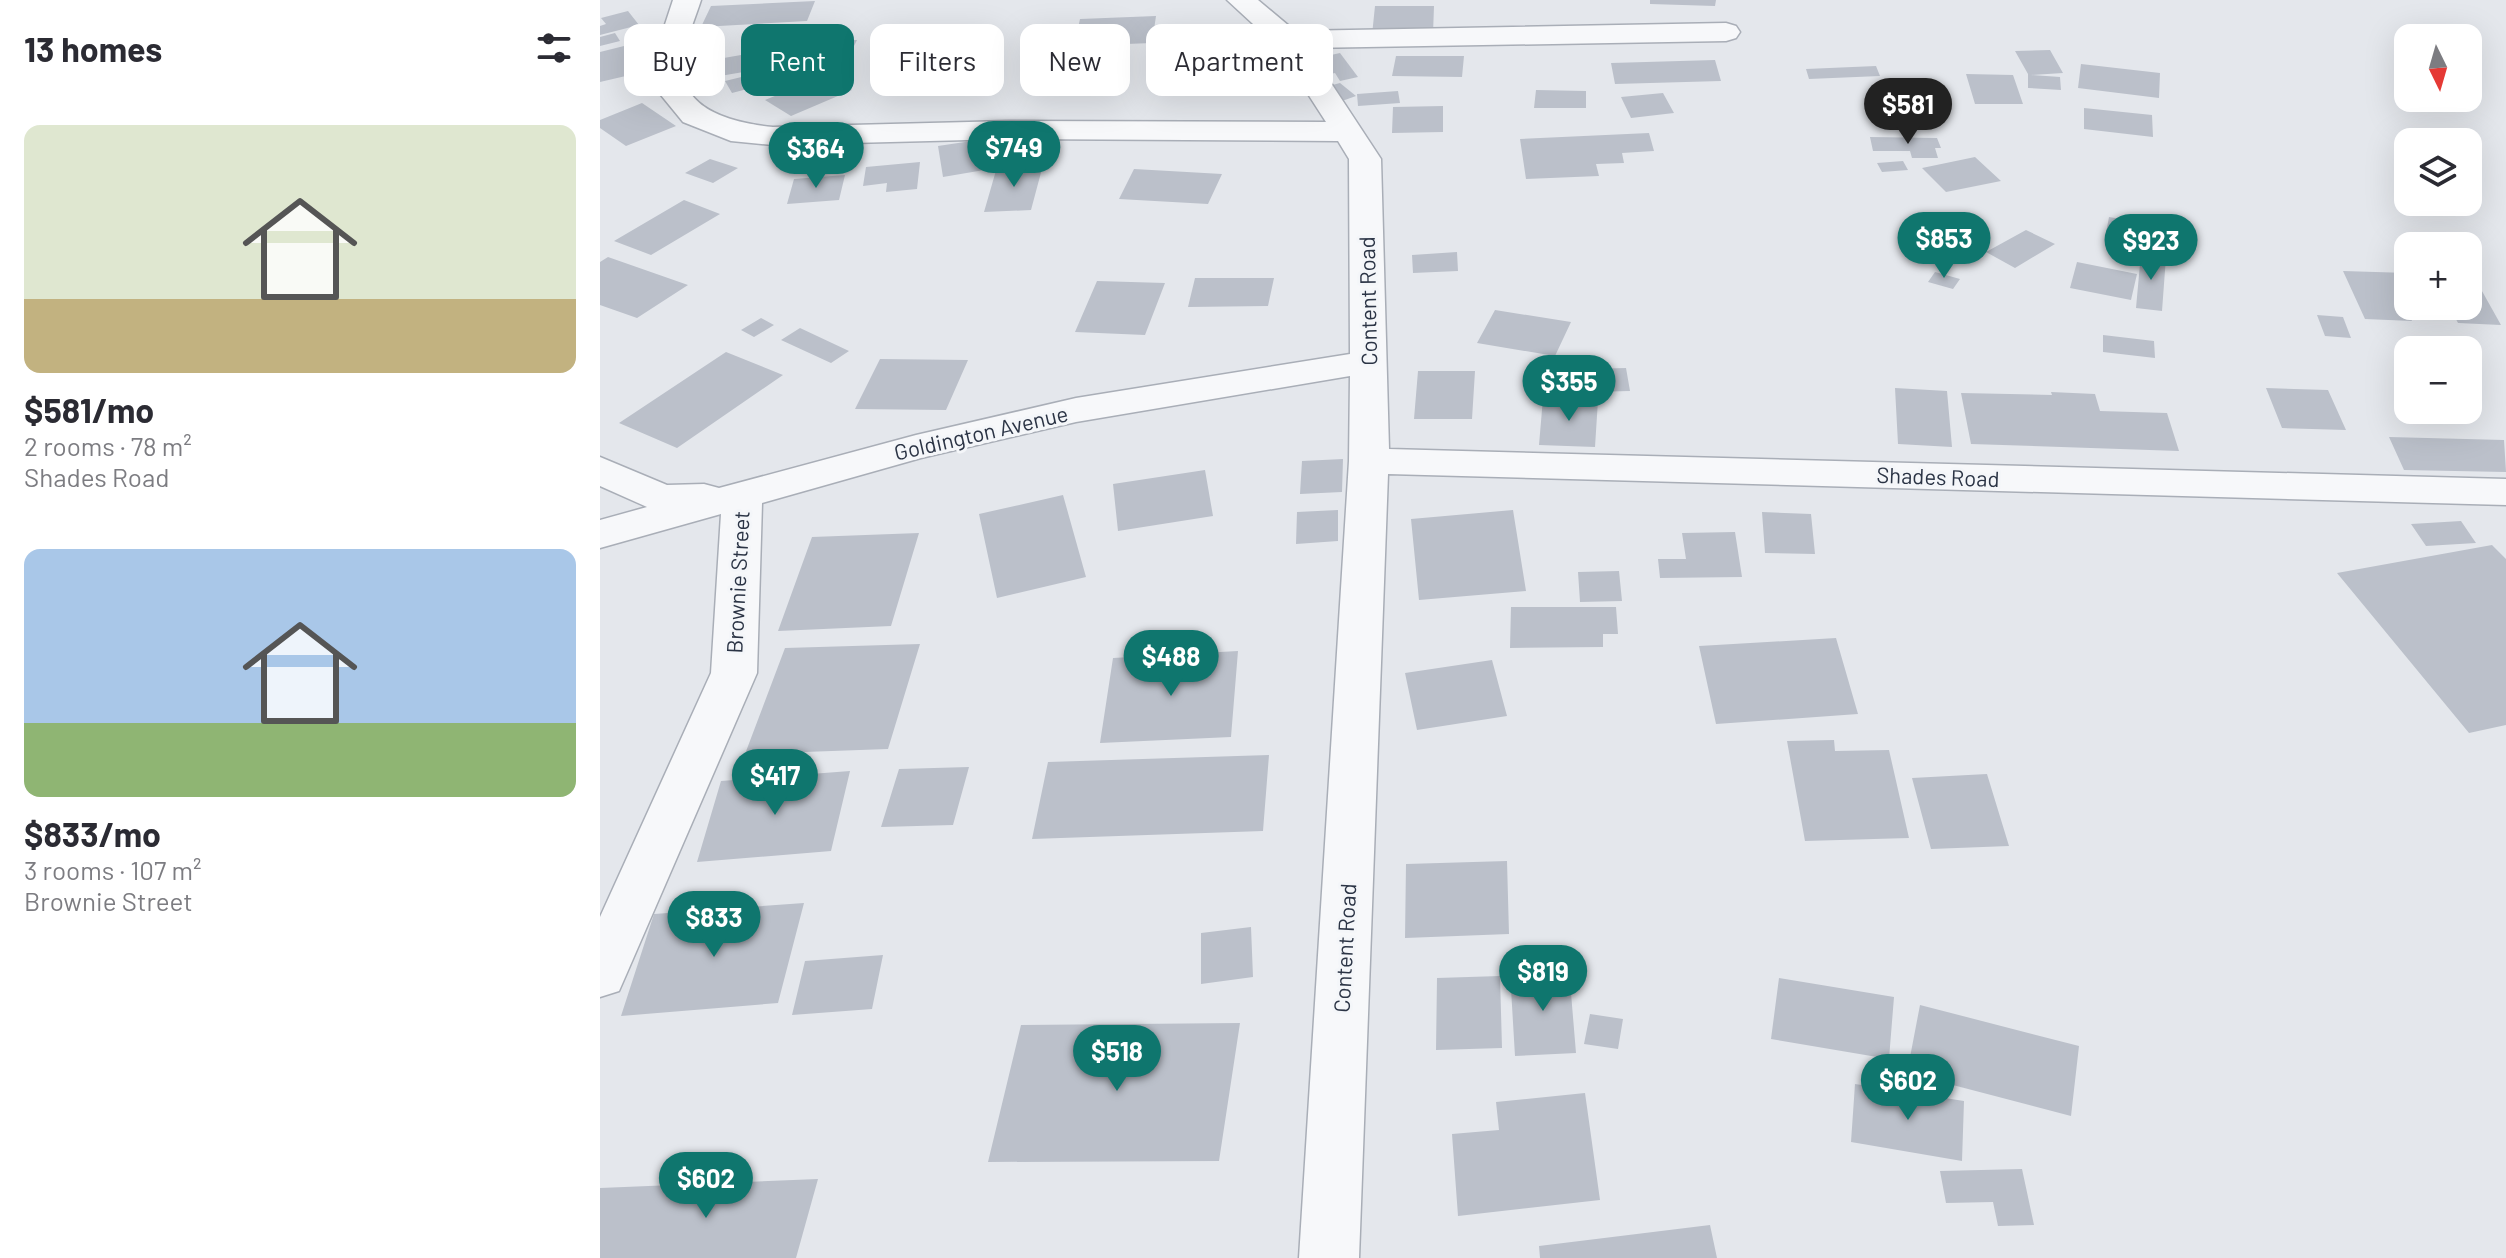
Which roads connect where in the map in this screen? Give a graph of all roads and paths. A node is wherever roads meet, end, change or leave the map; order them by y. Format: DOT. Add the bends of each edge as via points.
graph roads {
  1 [pos="687,0"];
  2 [pos="1241,0"];
  3 [pos="1269,24"];
  4 [pos="1726,32"];
  5 [pos="1333,39"];
  6 [pos="1324,96"];
  7 [pos="1347,132"];
  8 [pos="1368,362"];
  9 [pos="1369,461"];
  10 [pos="600,470"];
  11 [pos="2506,492"];
  12 [pos="742,497"];
  13 [pos="600,534"];
  14 [pos="600,975"];
  15 [pos="1329,1258"];
  1 -- 7 [label="street" via="668,61 671,89 694,115 731,132"];
  2 -- 3 [label="street, Content Road"];
  4 -- 5 [label="street"];
  6 -- 7 [label="street, Content Road"];
  7 -- 8 [label="street, Content Road" via="1365,159 1367,176"];
  8 -- 9 [label="street, Content Road"];
  8 -- 12 [label="street, Goldington Avenue" via="1076,410 916,447"];
  9 -- 11 [label="street, Shades Road"];
  9 -- 15 [label="street, Content Road"];
  10 -- 12 [label="street" via="662,498"];
  12 -- 13 [label="street, Goldington Avenue"];
  12 -- 14 [label="street, Brownie Street" via="734,673"];
}
